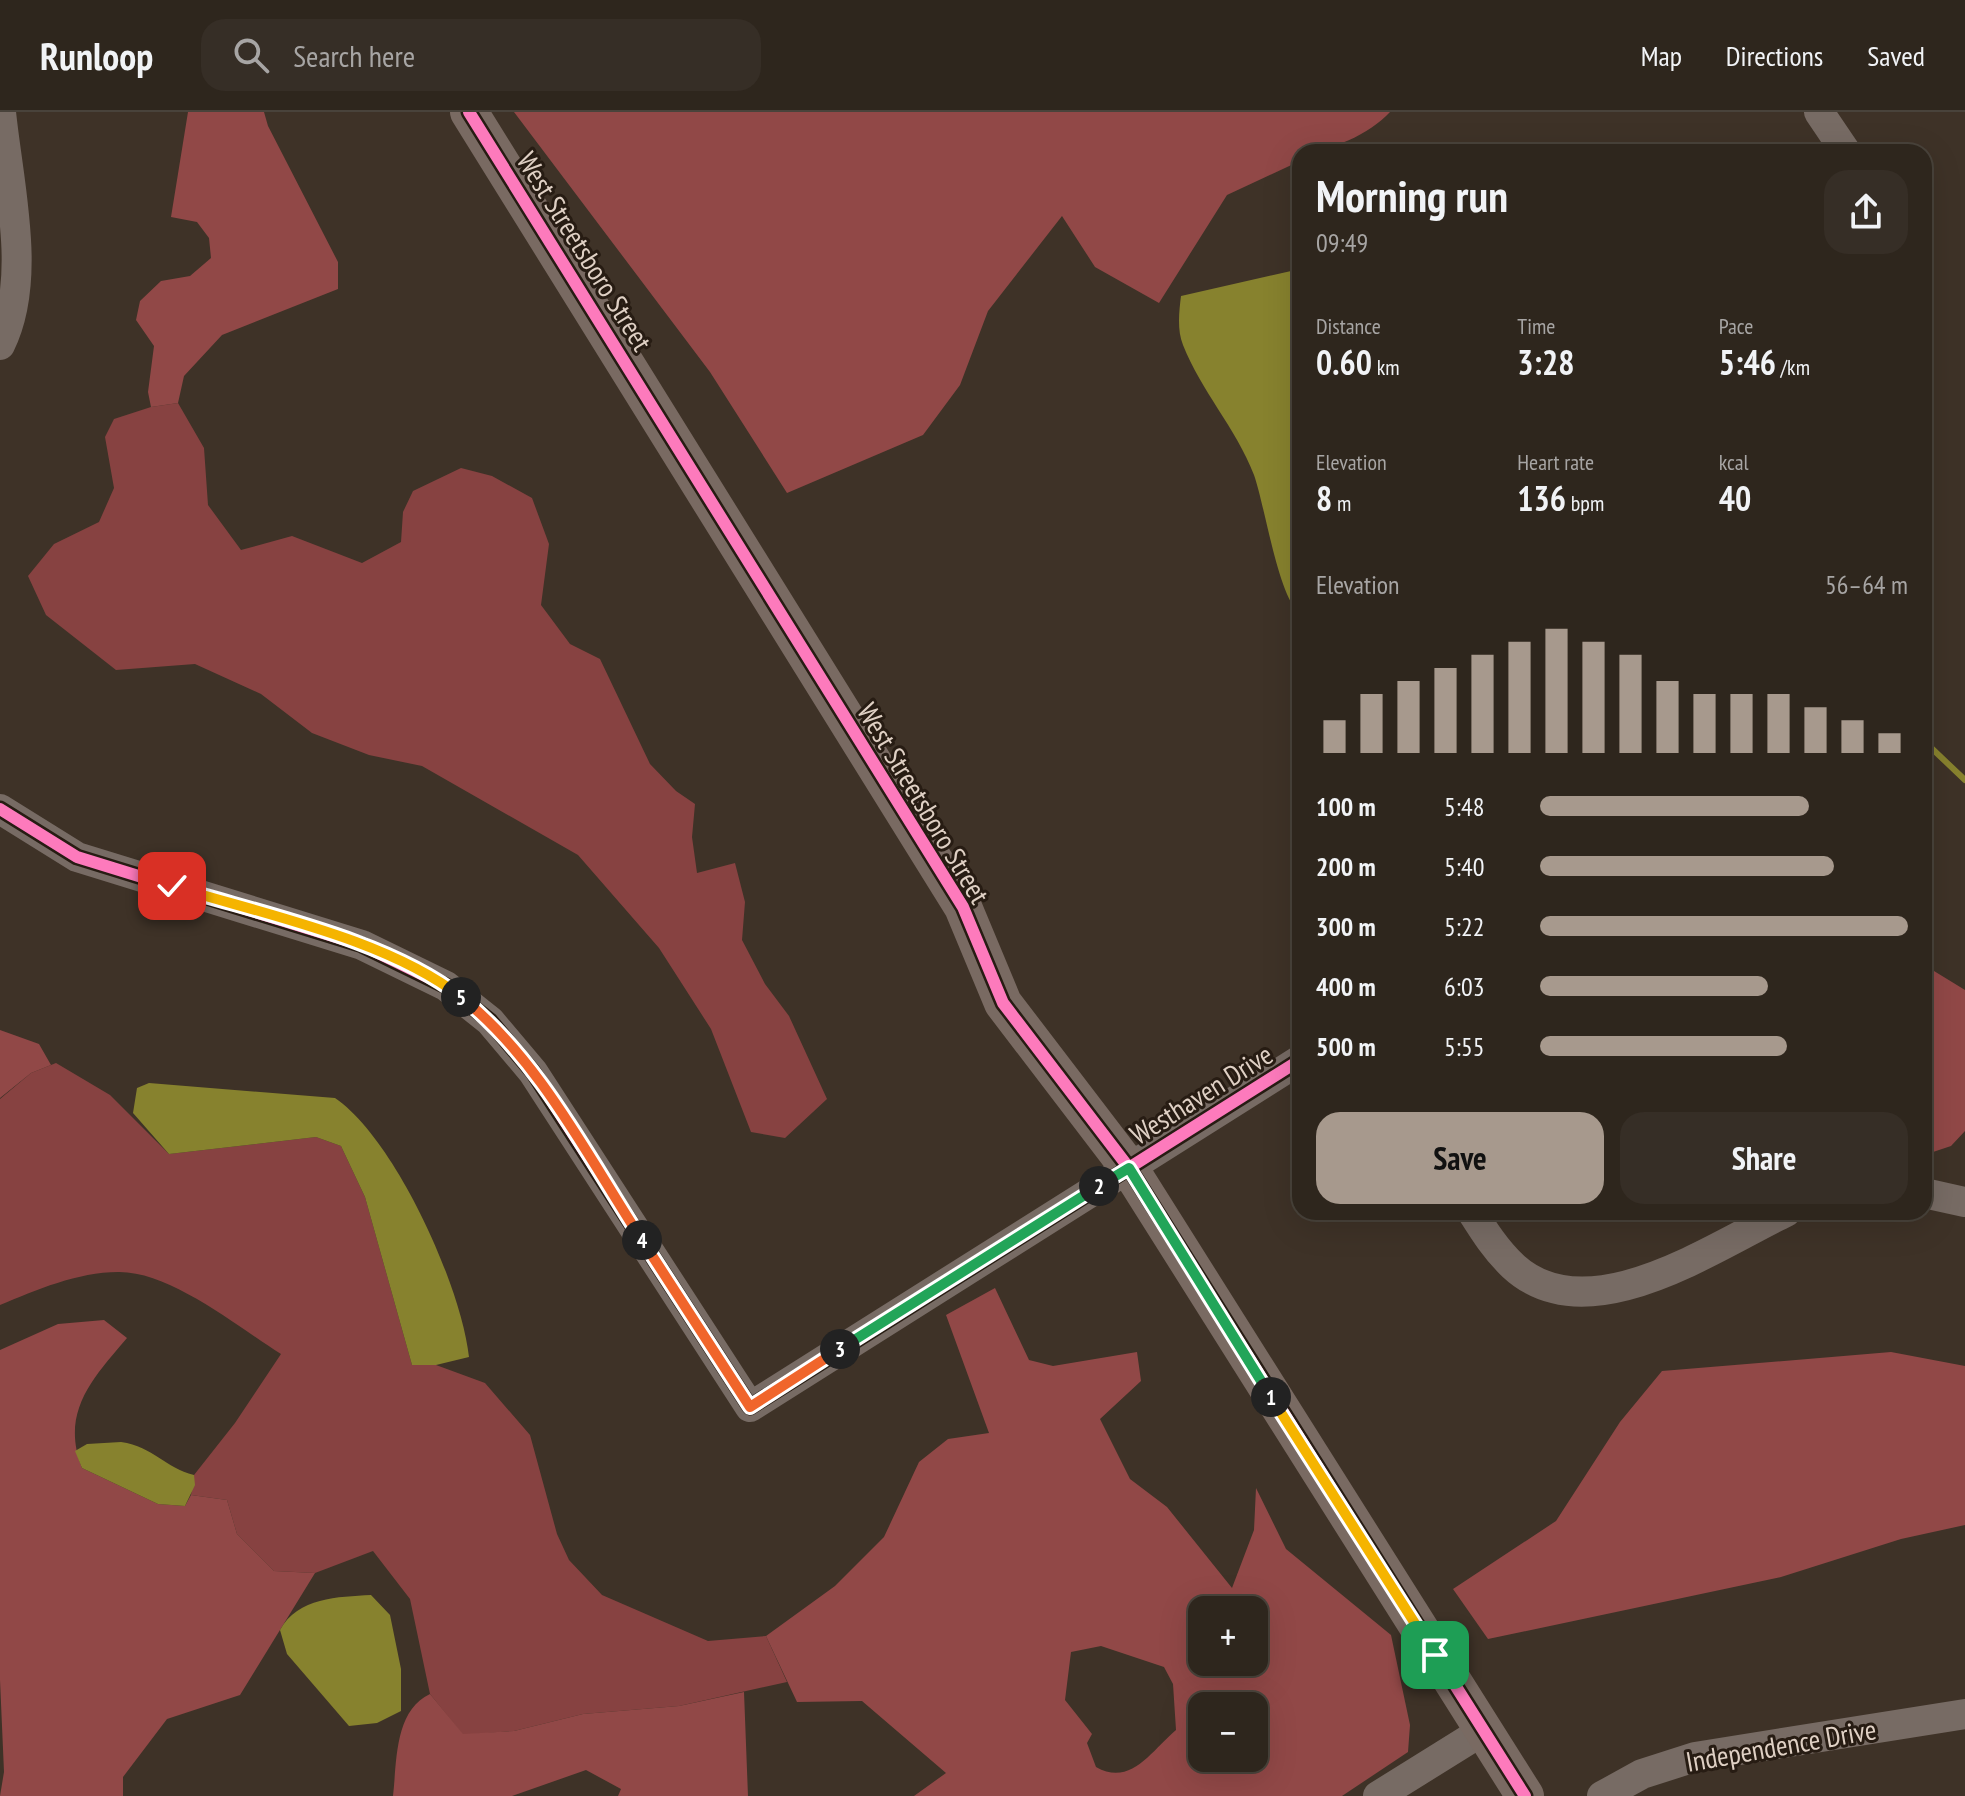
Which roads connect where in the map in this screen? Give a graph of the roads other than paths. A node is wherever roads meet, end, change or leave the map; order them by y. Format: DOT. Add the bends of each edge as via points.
graph roads {
  1 [pos="1,112"];
  2 [pos="469,112"];
  3 [pos="1819,112"];
  4 [pos="1841,144"];
  5 [pos="0,345"];
  6 [pos="0,809"];
  7 [pos="1292,1065"];
  8 [pos="1129,1168"];
  9 [pos="1932,1195"];
  10 [pos="1965,1202"];
  11 [pos="1477,1220"];
  12 [pos="1769,1220"];
  13 [pos="1965,1714"];
  14 [pos="1484,1730"];
  15 [pos="1378,1796"];
  16 [pos="1525,1796"];
  17 [pos="1602,1796"];
  1 -- 5 [label="street" via="18,279"];
  2 -- 8 [label="main road, West Streetsboro Street" via="963,907 1003,1003"];
  3 -- 4 [label="street"];
  6 -- 8 [label="street, Westhaven Drive" via="77,857 362,945 446,986 490,1021 533,1072 750,1407"];
  7 -- 8 [label="street, Westhaven Drive"];
  8 -- 14 [label="main road, West Streetsboro Street"];
  9 -- 10 [label="street"];
  11 -- 12 [label="street" via="1514,1268 1537,1282 1568,1292 1599,1293 1629,1286"];
  13 -- 17 [label="street, Independence Drive" via="1695,1757 1642,1774"];
  14 -- 15 [label="street"];
  14 -- 16 [label="main road, West Streetsboro Street"];
}
